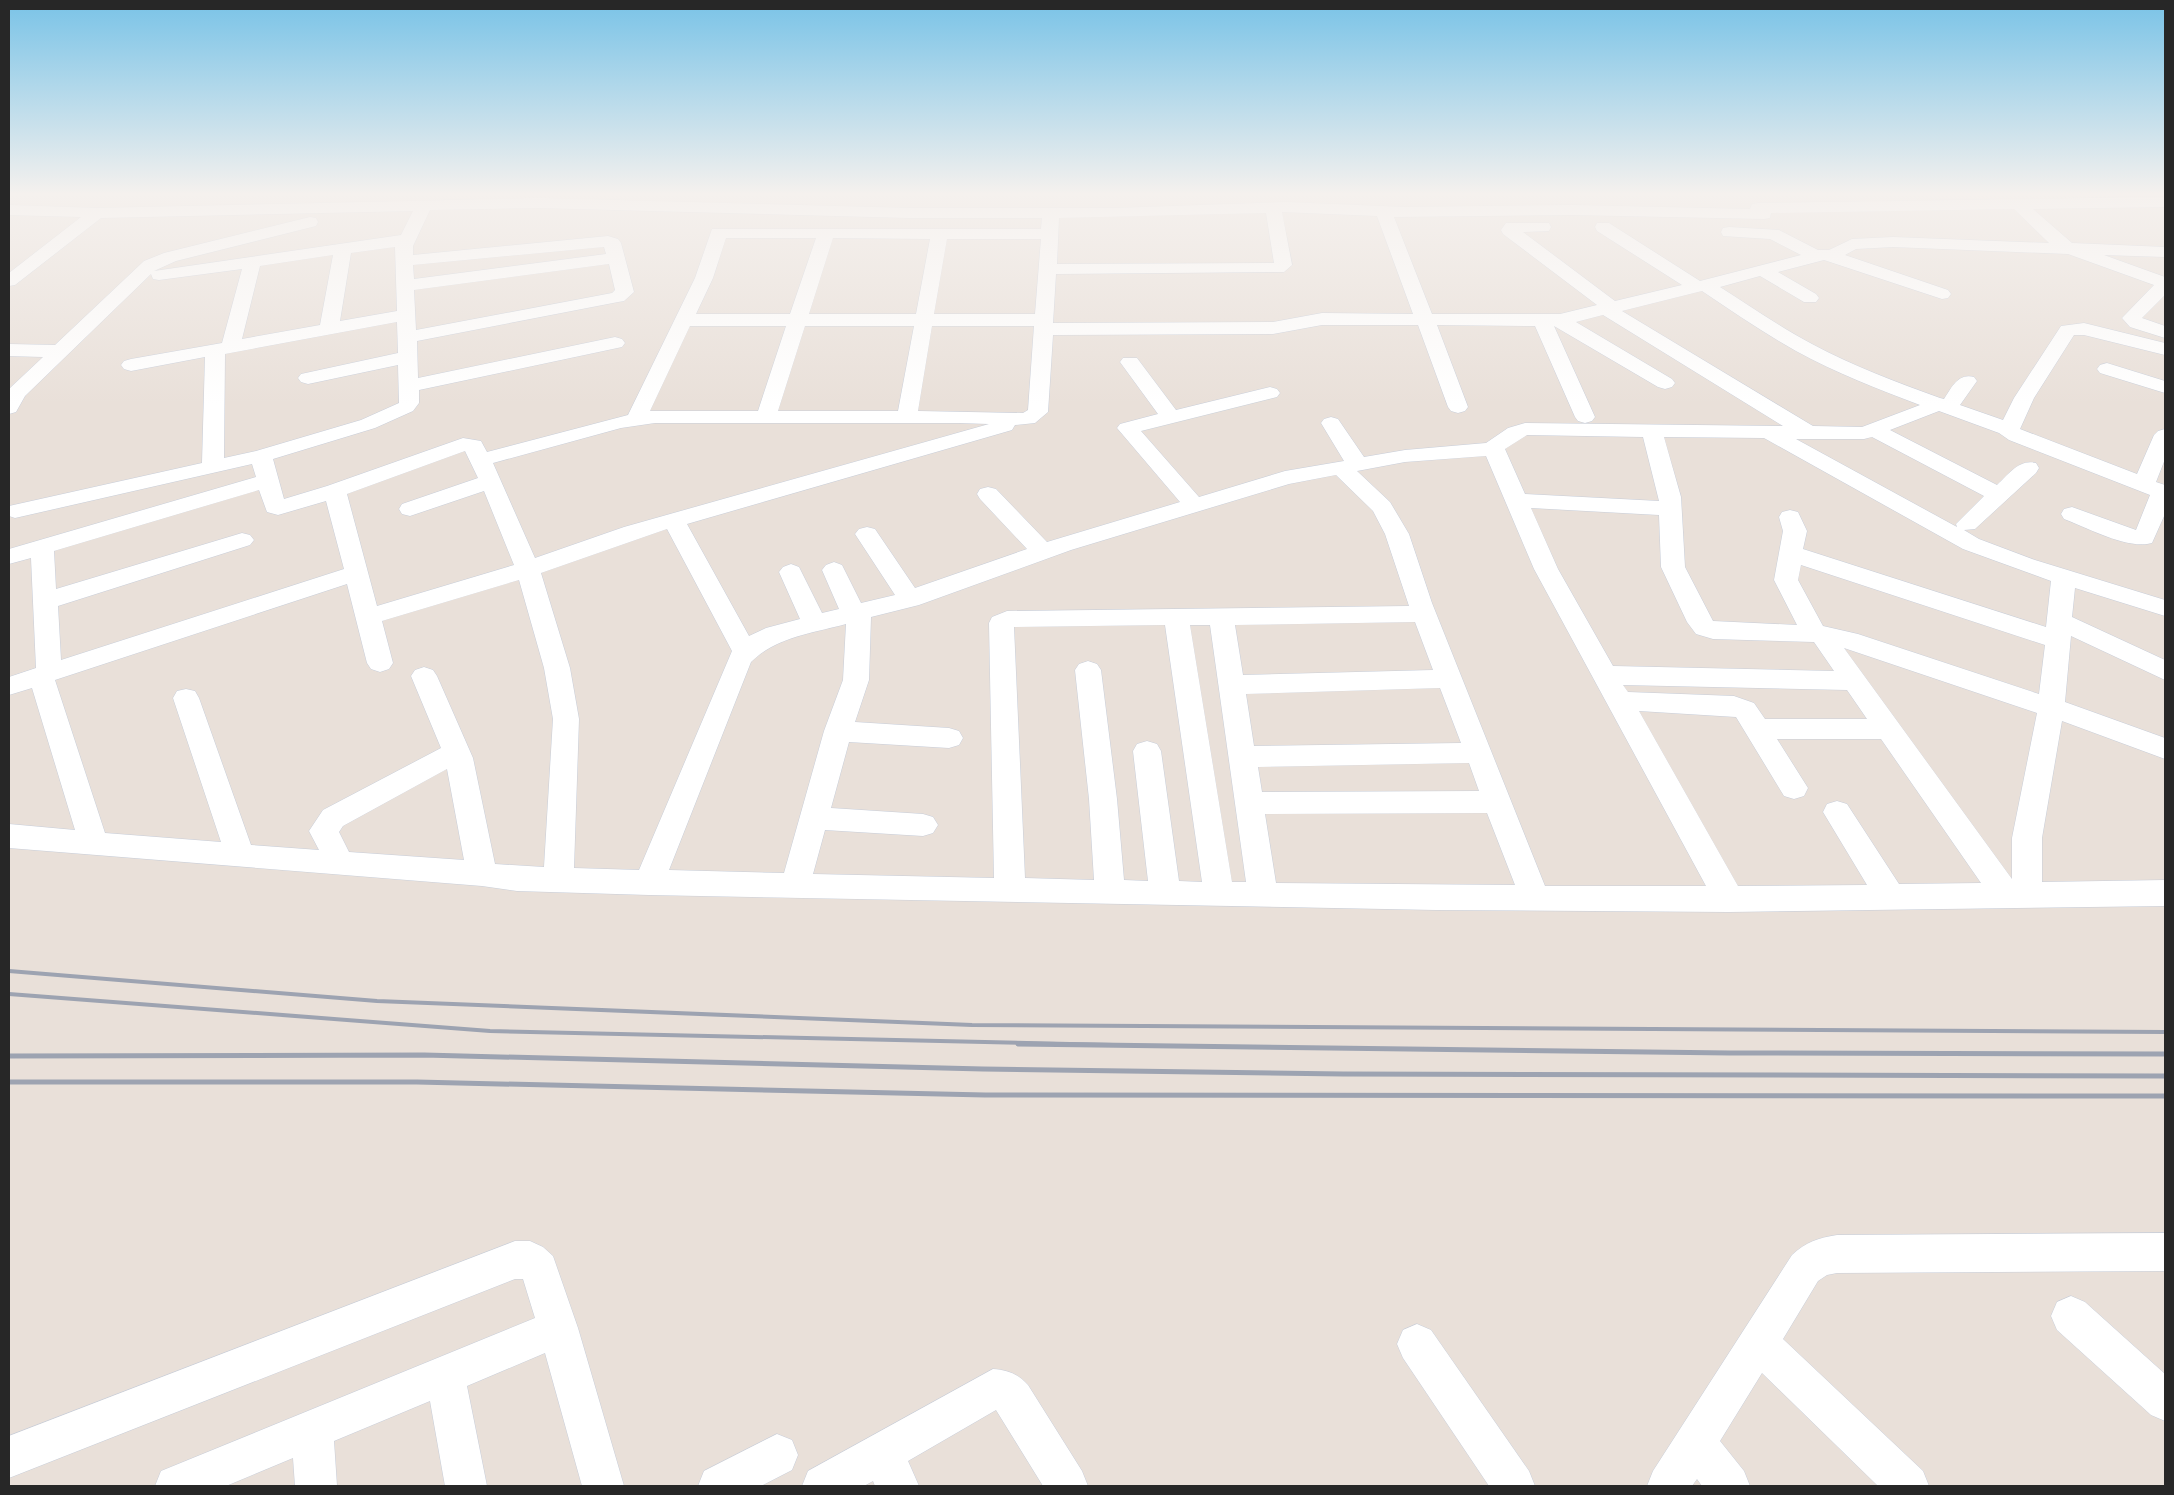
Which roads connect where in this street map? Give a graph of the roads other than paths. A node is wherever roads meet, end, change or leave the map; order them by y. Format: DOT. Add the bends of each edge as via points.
graph roads {
  1 [pos="252,263"];
  2 [pos="31,264"];
  3 [pos="153,264"];
  4 [pos="246,264"];
  5 [pos="341,264"];
  6 [pos="405,264"];
  7 [pos="573,264"];
  8 [pos="618,264"];
  9 [pos="709,264"];
  10 [pos="817,264"];
  11 [pos="934,264"];
  12 [pos="1047,264"];
  13 [pos="1283,264"];
  14 [pos="1404,264"];
  15 [pos="1552,264"];
  16 [pos="1664,264"];
  17 [pos="1784,264"];
  18 [pos="1858,264"];
  19 [pos="2111,264"];
  20 [pos="1047,269"];
  21 [pos="1762,270"];
  22 [pos="138,278"];
  23 [pos="9,281"];
  24 [pos="2165,284"];
  25 [pos="405,286"];
  26 [pos="1701,286"];
  27 [pos="1942,294"];
  28 [pos="1810,298"];
  29 [pos="1608,308"];
  30 [pos="406,315"];
  31 [pos="685,320"];
  32 [pos="800,320"];
  33 [pos="923,320"];
  34 [pos="1551,320"];
  35 [pos="1425,321"];
  36 [pos="1043,324"];
  37 [pos="329,329"];
  38 [pos="2165,332"];
  39 [pos="615,343"];
  40 [pos="407,347"];
  41 [pos="223,348"];
  42 [pos="9,350"];
  43 [pos="2165,350"];
  44 [pos="59,351"];
  45 [pos="1130,362"];
  46 [pos="130,364"];
  47 [pos="2107,369"];
  48 [pos="308,378"];
  49 [pos="1967,381"];
  50 [pos="1665,383"];
  51 [pos="408,386"];
  52 [pos="2165,386"];
  53 [pos="1270,393"];
  54 [pos="11,398"];
  55 [pos="1458,406"];
  56 [pos="1944,406"];
  57 [pos="1171,416"];
  58 [pos="766,417"];
  59 [pos="907,417"];
  60 [pos="1585,417"];
  61 [pos="636,419"];
  62 [pos="1028,419"];
  63 [pos="1330,423"];
  64 [pos="2009,429"];
  65 [pos="1652,430"];
  66 [pos="1874,430"];
  67 [pos="1769,432"];
  68 [pos="1809,432"];
  69 [pos="2165,435"];
  70 [pos="1494,448"];
  71 [pos="261,456"];
  72 [pos="480,460"];
  73 [pos="213,466"];
  74 [pos="1350,466"];
  75 [pos="2028,468"];
  76 [pos="268,480"];
  77 [pos="491,481"];
  78 [pos="2157,490"];
  79 [pos="335,491"];
  80 [pos="988,494"];
  81 [pos="1998,494"];
  82 [pos="1516,500"];
  83 [pos="1194,505"];
  84 [pos="410,509"];
  85 [pos="1671,509"];
  86 [pos="15,511"];
  87 [pos="2072,514"];
  88 [pos="1790,516"];
  89 [pos="674,521"];
  90 [pos="1967,524"];
  91 [pos="866,534"];
  92 [pos="242,540"];
  93 [pos="42,548"];
  94 [pos="1044,552"];
  95 [pos="1790,553"];
  96 [pos="9,557"];
  97 [pos="528,569"];
  98 [pos="834,570"];
  99 [pos="791,572"];
  100 [pos="357,573"];
  101 [pos="2064,576"];
  102 [pos="910,599"];
  103 [pos="45,601"];
  104 [pos="2165,608"];
  105 [pos="856,613"];
  106 [pos="1424,614"];
  107 [pos="1221,616"];
  108 [pos="368,617"];
  109 [pos="1176,617"];
  110 [pos="815,624"];
  111 [pos="2059,631"];
  112 [pos="1818,634"];
  113 [pos="745,652"];
  114 [pos="380,663"];
  115 [pos="1088,670"];
  116 [pos="2165,671"];
  117 [pos="45,675"];
  118 [pos="1605,675"];
  119 [pos="424,676"];
  120 [pos="1450,679"];
  121 [pos="1854,681"];
  122 [pos="1232,685"];
  123 [pos="9,686"];
  124 [pos="186,698"];
  125 [pos="1619,702"];
  126 [pos="2051,708"];
  127 [pos="1758,729"];
  128 [pos="1888,729"];
  129 [pos="838,731"];
  130 [pos="949,738"];
  131 [pos="2165,749"];
  132 [pos="1147,751"];
  133 [pos="456,752"];
  134 [pos="1478,753"];
  135 [pos="1242,757"];
  136 [pos="1794,788"];
  137 [pos="1498,802"];
  138 [pos="1249,803"];
  139 [pos="1837,812"];
  140 [pos="813,818"];
  141 [pos="923,825"];
  142 [pos="9,836"];
  143 [pos="94,843"];
  144 [pos="240,856"];
  145 [pos="340,863"];
  146 [pos="482,874"];
  147 [pos="558,880"];
  148 [pos="649,883"];
  149 [pos="795,886"];
  150 [pos="1010,891"];
  151 [pos="1110,892"];
  152 [pos="1165,893"];
  153 [pos="2165,893"];
  154 [pos="1219,894"];
  155 [pos="1263,895"];
  156 [pos="2016,895"];
  157 [pos="1891,897"];
  158 [pos="1535,898"];
  159 [pos="1728,898"];
  160 [pos="2165,1252"];
  161 [pos="2070,1316"];
  162 [pos="558,1328"];
  163 [pos="1759,1343"];
  164 [pos="1417,1344"];
  165 [pos="445,1375"];
  166 [pos="2165,1401"];
  167 [pos="312,1430"];
  168 [pos="1695,1443"];
  169 [pos="777,1455"];
  170 [pos="9,1457"];
  171 [pos="890,1470"];
  172 [pos="176,1486"];
  173 [pos="316,1486"];
  174 [pos="466,1486"];
  175 [pos="604,1486"];
  176 [pos="719,1486"];
  177 [pos="823,1486"];
  178 [pos="1067,1486"];
  179 [pos="1514,1486"];
  180 [pos="1668,1486"];
  181 [pos="1729,1486"];
  182 [pos="1908,1486"];
  1 -- 41 [label="street"];
  2 -- 23 [label="street"];
  3 -- 22 [label="street"];
  4 -- 22 [label="street"];
  5 -- 37 [label="street"];
  6 -- 25 [label="street"];
  7 -- 25 [label="street"];
  8 -- 40 [label="street" via="625,292 618,297"];
  9 -- 31 [label="street"];
  10 -- 32 [label="street"];
  11 -- 33 [label="street"];
  12 -- 20 [label="street"];
  13 -- 20 [label="street" via="1278,268"];
  14 -- 35 [label="street"];
  15 -- 29 [label="street"];
  16 -- 26 [label="street"];
  17 -- 21 [label="street"];
  18 -- 27 [label="street"];
  19 -- 24 [label="street"];
  20 -- 36 [label="street"];
  21 -- 26 [label="street"];
  21 -- 28 [label="street"];
  22 -- 44 [label="street"];
  24 -- 38 [label="street" via="2131,318 2137,324"];
  25 -- 30 [label="street"];
  26 -- 29 [label="street"];
  26 -- 56 [label="street" via="1819,355 1873,380"];
  29 -- 34 [label="street"];
  29 -- 68 [label="street"];
  30 -- 37 [label="street"];
  30 -- 40 [label="street"];
  31 -- 32 [label="street"];
  31 -- 61 [label="street"];
  32 -- 33 [label="street"];
  32 -- 58 [label="street"];
  33 -- 36 [label="street"];
  33 -- 59 [label="street"];
  34 -- 35 [label="street"];
  34 -- 50 [label="street"];
  34 -- 60 [label="street"];
  35 -- 36 [label="street" via="1322,319 1273,328"];
  35 -- 55 [label="street"];
  36 -- 62 [label="street" via="1038,412"];
  37 -- 41 [label="street"];
  39 -- 51 [label="street"];
  40 -- 48 [label="street"];
  40 -- 51 [label="street"];
  41 -- 46 [label="street"];
  41 -- 73 [label="street"];
  42 -- 44 [label="street"];
  43 -- 64 [label="street" via="2084,329 2068,330 2024,398"];
  44 -- 54 [label="street"];
  45 -- 57 [label="street"];
  47 -- 52 [label="street"];
  49 -- 56 [label="street"];
  51 -- 71 [label="street" via="409,403 400,411 368,424"];
  53 -- 57 [label="street"];
  56 -- 64 [label="street"];
  56 -- 66 [label="street"];
  57 -- 83 [label="street" via="1131,426 1127,431"];
  58 -- 59 [label="street"];
  58 -- 61 [label="street"];
  59 -- 62 [label="street"];
  61 -- 72 [label="street"];
  62 -- 89 [label="street"];
  63 -- 74 [label="street"];
  64 -- 78 [label="street" via="2016,436"];
  65 -- 67 [label="street"];
  65 -- 70 [label="street" via="1526,429"];
  65 -- 85 [label="street"];
  66 -- 68 [label="street"];
  66 -- 81 [label="street"];
  67 -- 68 [label="street"];
  67 -- 101 [label="street" via="1972,544"];
  69 -- 78 [label="street"];
  70 -- 74 [label="street" via="1405,456"];
  70 -- 82 [label="street"];
  71 -- 73 [label="street"];
  71 -- 76 [label="street"];
  72 -- 77 [label="street"];
  72 -- 79 [label="street" via="473,446 463,444"];
  73 -- 86 [label="street"];
  74 -- 83 [label="street" via="1293,476"];
  74 -- 106 [label="street" via="1389,518"];
  75 -- 81 [label="street"];
  76 -- 79 [label="street" via="278,508"];
  76 -- 93 [label="street"];
  77 -- 84 [label="street"];
  77 -- 97 [label="street"];
  78 -- 87 [label="street" via="2144,538"];
  79 -- 100 [label="street"];
  80 -- 94 [label="street"];
  81 -- 90 [label="street"];
  82 -- 85 [label="street"];
  82 -- 118 [label="street" via="1546,569"];
  83 -- 94 [label="street"];
  85 -- 112 [label="street" via="1673,567 1698,622 1705,628"];
  88 -- 95 [label="street" via="1795,531"];
  89 -- 97 [label="street"];
  89 -- 113 [label="street"];
  91 -- 102 [label="street"];
  92 -- 103 [label="street"];
  93 -- 96 [label="street"];
  93 -- 103 [label="street"];
  94 -- 102 [label="street"];
  95 -- 111 [label="street"];
  95 -- 112 [label="street" via="1786,580"];
  97 -- 108 [label="street"];
  97 -- 147 [label="street" via="557,668 566,719"];
  98 -- 105 [label="street"];
  99 -- 110 [label="street"];
  100 -- 108 [label="street"];
  100 -- 117 [label="street"];
  101 -- 104 [label="street"];
  101 -- 111 [label="street"];
  102 -- 105 [label="street"];
  103 -- 117 [label="street"];
  105 -- 110 [label="street"];
  105 -- 129 [label="street" via="856,680"];
  106 -- 107 [label="street"];
  106 -- 120 [label="street"];
  107 -- 109 [label="street"];
  107 -- 122 [label="street"];
  108 -- 114 [label="street"];
  109 -- 150 [label="street" via="1007,619 1001,622"];
  109 -- 154 [label="street"];
  110 -- 113 [label="street" via="775,634"];
  111 -- 116 [label="street"];
  111 -- 126 [label="street"];
  112 -- 121 [label="street"];
  112 -- 126 [label="street" via="1849,640"];
  113 -- 148 [label="street"];
  115 -- 151 [label="street"];
  117 -- 123 [label="street"];
  117 -- 143 [label="street"];
  118 -- 121 [label="street"];
  118 -- 125 [label="street"];
  119 -- 133 [label="street"];
  120 -- 122 [label="street"];
  120 -- 134 [label="street"];
  121 -- 128 [label="street"];
  122 -- 135 [label="street"];
  124 -- 144 [label="street"];
  125 -- 127 [label="street" via="1734,706 1745,710"];
  125 -- 159 [label="street"];
  126 -- 131 [label="street"];
  126 -- 156 [label="street"];
  127 -- 128 [label="street"];
  127 -- 136 [label="street"];
  128 -- 156 [label="street"];
  129 -- 130 [label="street"];
  129 -- 140 [label="street"];
  132 -- 152 [label="street"];
  133 -- 145 [label="street" via="333,818 324,831"];
  133 -- 146 [label="street" via="462,768"];
  134 -- 135 [label="street"];
  134 -- 137 [label="street"];
  135 -- 138 [label="street"];
  137 -- 138 [label="street"];
  137 -- 158 [label="street"];
  138 -- 155 [label="street"];
  139 -- 157 [label="street"];
  140 -- 141 [label="street"];
  140 -- 149 [label="street"];
  142 -- 143 [label="street"];
  143 -- 144 [label="street"];
  144 -- 145 [label="street"];
  145 -- 146 [label="street"];
  146 -- 147 [label="street"];
  147 -- 148 [label="street"];
  148 -- 149 [label="street"];
  149 -- 150 [label="street"];
  150 -- 151 [label="street"];
  151 -- 152 [label="street"];
  152 -- 154 [label="street"];
  153 -- 156 [label="street"];
  154 -- 155 [label="street"];
  155 -- 158 [label="street"];
  156 -- 157 [label="street"];
  157 -- 159 [label="street"];
  158 -- 159 [label="street"];
  160 -- 163 [label="street" via="1837,1254 1818,1258 1805,1268"];
  161 -- 166 [label="street"];
  162 -- 165 [label="street"];
  162 -- 170 [label="street" via="540,1269 530,1260 515,1260"];
  162 -- 175 [label="street"];
  163 -- 168 [label="street"];
  163 -- 182 [label="street"];
  164 -- 179 [label="street"];
  165 -- 167 [label="street"];
  165 -- 174 [label="street"];
  167 -- 172 [label="street"];
  167 -- 173 [label="street"];
  168 -- 180 [label="street"];
  168 -- 181 [label="street"];
  169 -- 176 [label="street"];
  171 -- 177 [label="street"];
  171 -- 178 [label="street" via="993,1389 1006,1390"];
}
